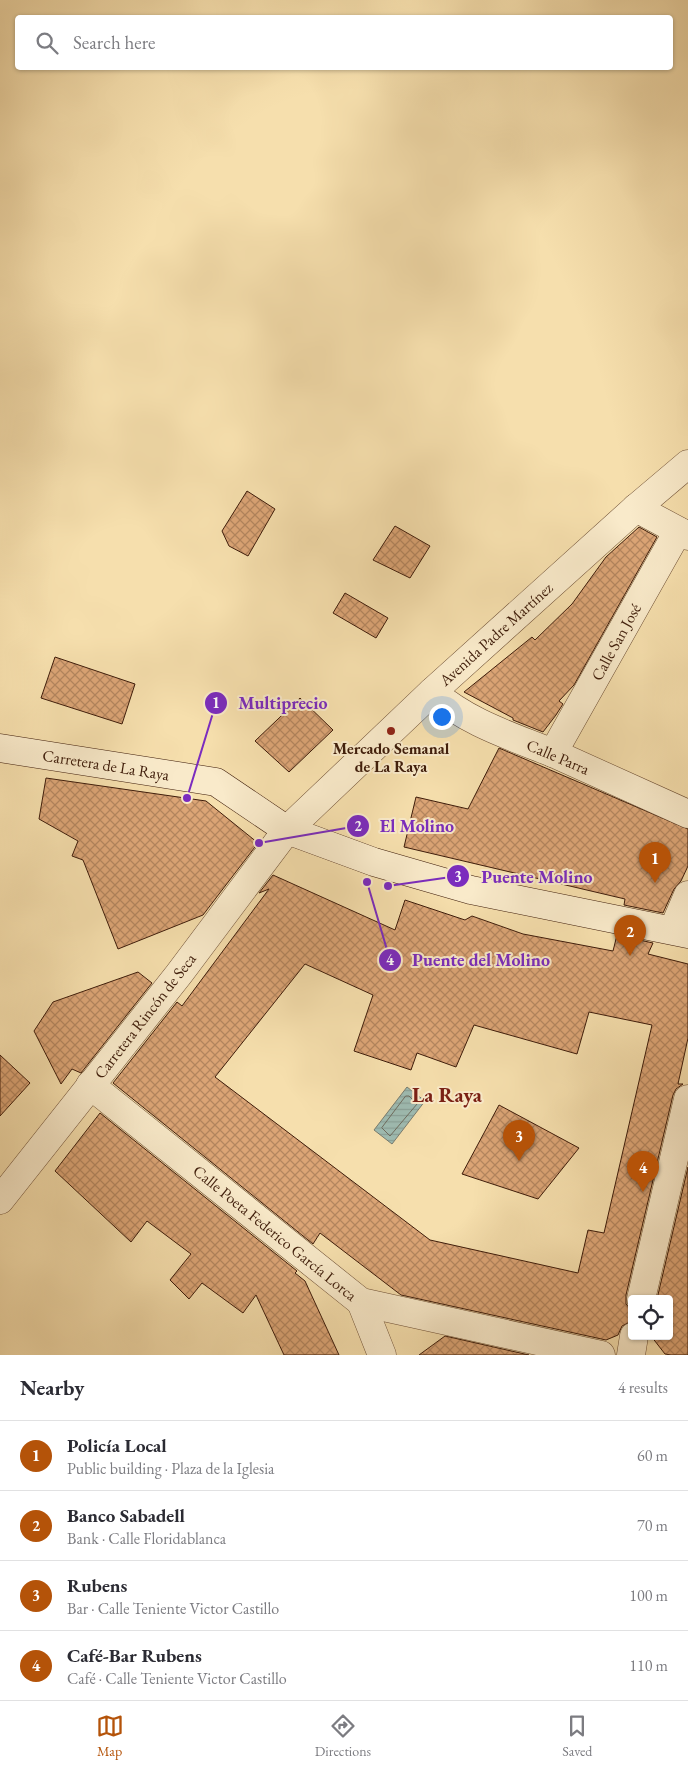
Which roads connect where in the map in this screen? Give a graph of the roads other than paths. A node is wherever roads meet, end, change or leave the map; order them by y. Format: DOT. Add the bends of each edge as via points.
graph roads {
  1 [pos="688,464"];
  2 [pos="636,508"];
  3 [pos="683,534"];
  4 [pos="432,692"];
  5 [pos="0,748"];
  6 [pos="553,753"];
  7 [pos="688,814"];
  8 [pos="287,830"];
  9 [pos="688,895"];
  10 [pos="680,932"];
  11 [pos="90,1085"];
  12 [pos="688,1099"];
  13 [pos="0,1200"];
  14 [pos="642,1295"];
  15 [pos="361,1302"];
  16 [pos="633,1340"];
  17 [pos="382,1355"];
  18 [pos="601,1355"];
  19 [pos="631,1355"];
  1 -- 2 [label="street, Avenida Padre Martínez"];
  2 -- 3 [label="street"];
  2 -- 4 [label="street, Avenida Padre Martínez"];
  3 -- 6 [label="street, Calle San José"];
  4 -- 6 [label="street, Calle Parra" via="489,729"];
  4 -- 8 [label="street, Avenida Padre Martínez"];
  5 -- 8 [label="street, Carretera de La Raya" via="216,782"];
  6 -- 7 [label="street, Calle Parra"];
  8 -- 10 [label="street, Carretera de La Raya" via="374,862 471,890"];
  8 -- 11 [label="street, Carretera Rincón de Seca" via="179,974"];
  9 -- 10 [label="street"];
  11 -- 13 [label="street, Carretera Rincón de Seca"];
  11 -- 15 [label="street, Calle Poeta Federico García Lorca"];
  12 -- 14 [label="street"];
  15 -- 17 [label="street"];
  15 -- 18 [label="street, Calle Poeta Federico García Lorca"];
  16 -- 19 [label="street"];
}
